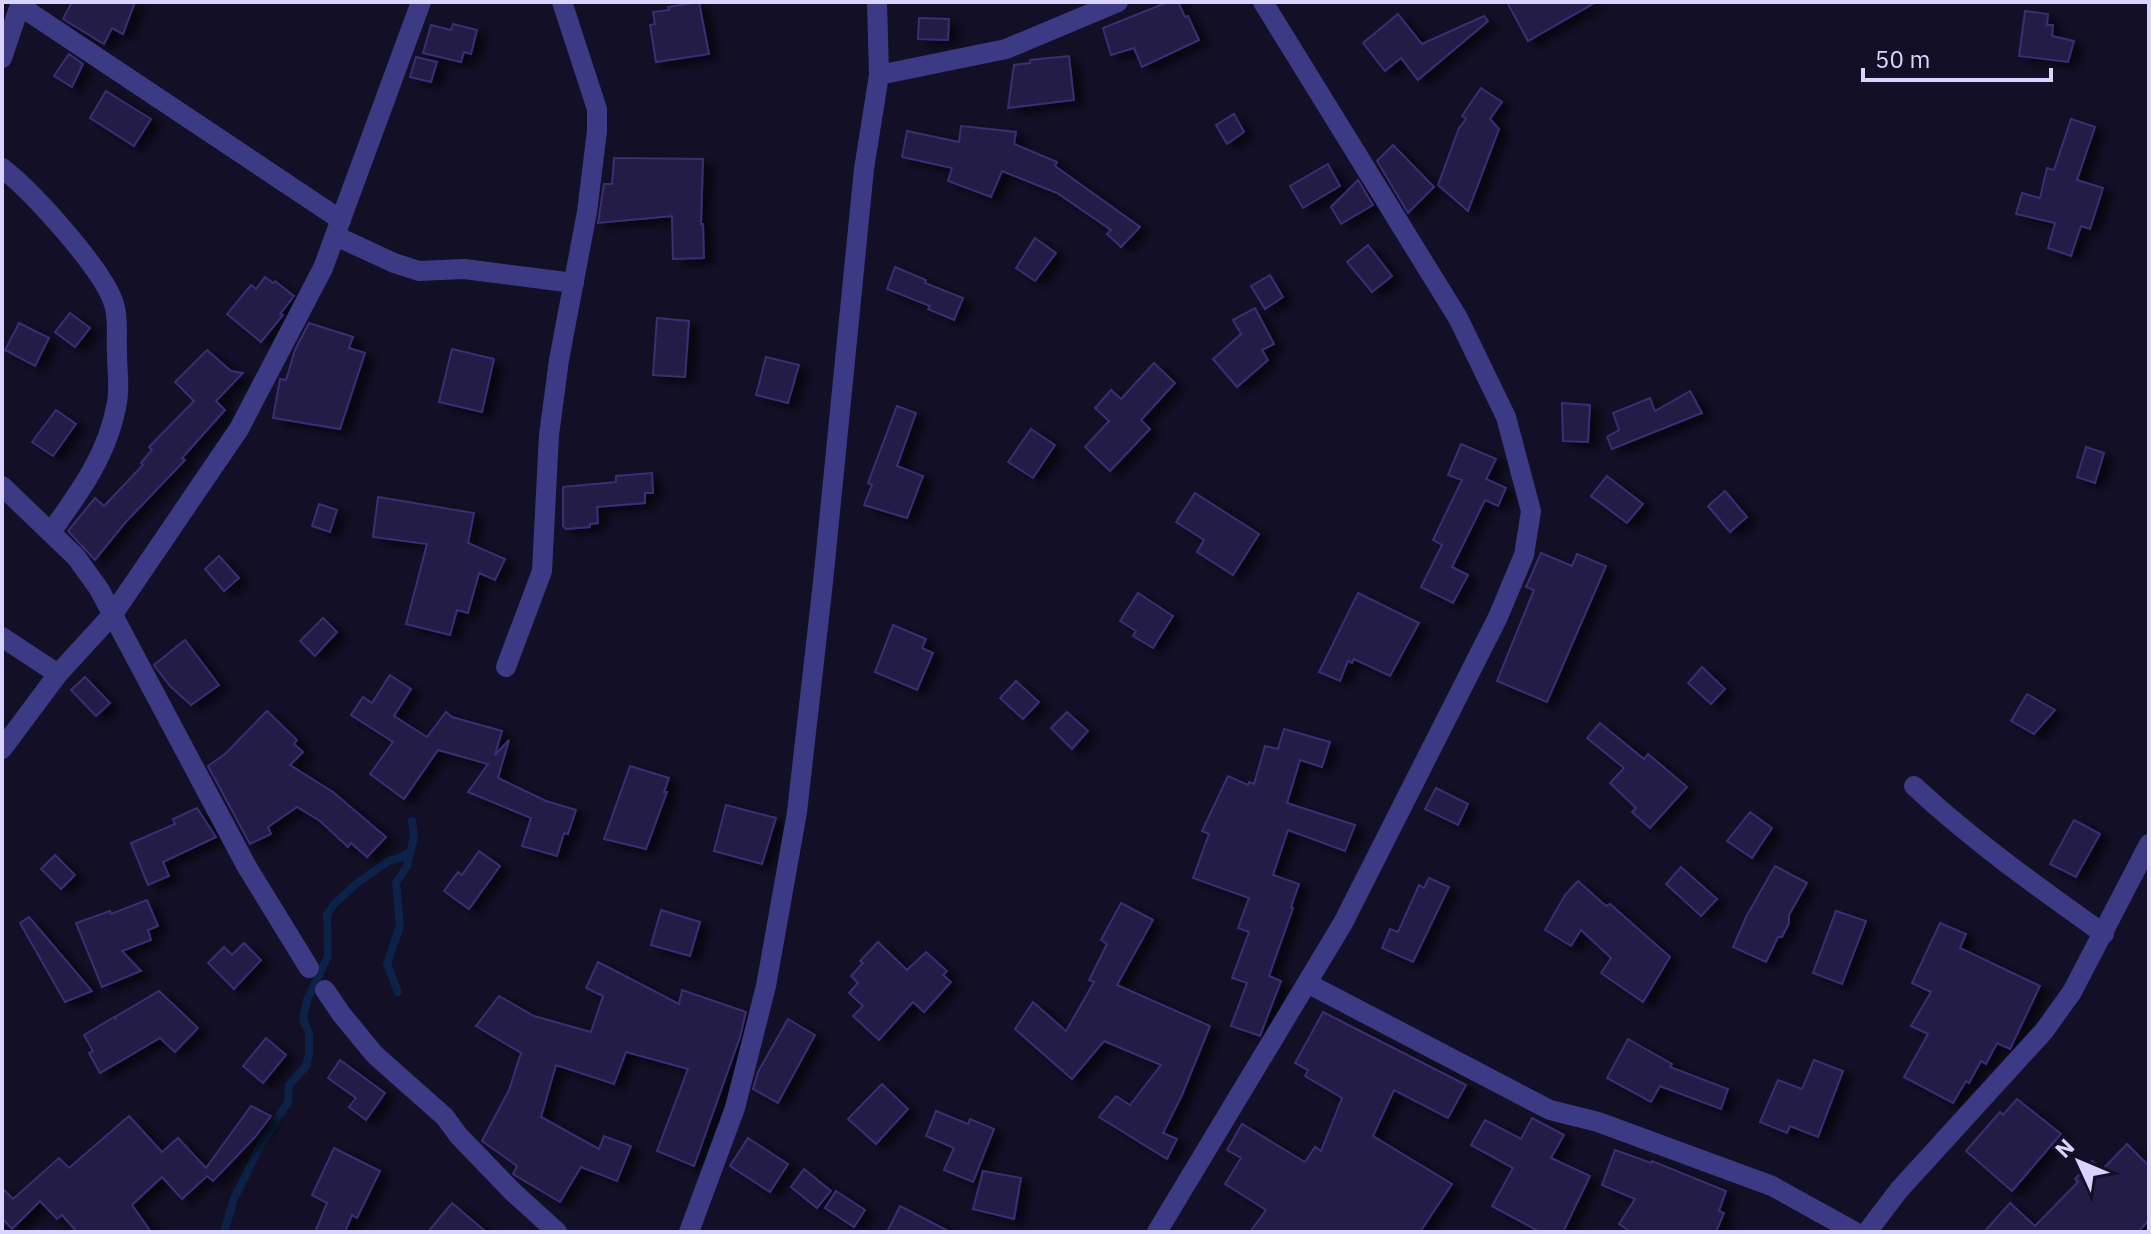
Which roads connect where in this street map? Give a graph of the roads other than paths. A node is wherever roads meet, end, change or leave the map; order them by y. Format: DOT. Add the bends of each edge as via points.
graph roads {
  1 [pos="421,2"];
  2 [pos="562,2"];
  3 [pos="877,2"];
  4 [pos="1118,2"];
  5 [pos="1263,2"];
  6 [pos="20,4"];
  7 [pos="4,47"];
  8 [pos="879,75"];
  9 [pos="2,168"];
  10 [pos="338,228"];
  11 [pos="574,283"];
  12 [pos="2,486"];
  13 [pos="51,532"];
  14 [pos="113,614"];
  15 [pos="2,637"];
  16 [pos="506,667"];
  17 [pos="58,674"];
  18 [pos="2,749"];
  19 [pos="1914,786"];
  20 [pos="2149,844"];
  21 [pos="2104,934"];
  22 [pos="309,968"];
  23 [pos="1307,983"];
  24 [pos="325,990"];
  25 [pos="557,1232"];
  26 [pos="689,1232"];
  27 [pos="1157,1232"];
  28 [pos="1855,1232"];
  29 [pos="1867,1232"];
  1 -- 10 [label="street"];
  2 -- 11 [label="street" via="597,109"];
  3 -- 8 [label="street"];
  4 -- 8 [label="street" via="1006,49"];
  5 -- 23 [label="street" via="1458,318 1506,417 1531,511 1524,555 1498,617 1343,923"];
  6 -- 7 [label="street"];
  6 -- 10 [label="street"];
  8 -- 26 [label="street" via="864,169 796,823 766,986 739,1093"];
  9 -- 13 [label="street" via="48,212 87,262 118,317 117,401 101,455"];
  10 -- 11 [label="street" via="394,263 419,271 464,269"];
  10 -- 14 [label="street" via="323,268 239,429"];
  11 -- 16 [label="street" via="549,435 542,571"];
  12 -- 13 [label="street"];
  13 -- 14 [label="street" via="76,557"];
  14 -- 17 [label="street"];
  14 -- 22 [label="street" via="252,877"];
  15 -- 17 [label="street"];
  17 -- 18 [label="street"];
  19 -- 21 [label="street" via="2002,861"];
  20 -- 21 [label="street"];
  21 -- 29 [label="street" via="2044,1031"];
  23 -- 27 [label="street"];
  23 -- 28 [label="street" via="1550,1110 1598,1122 1772,1186"];
  24 -- 25 [label="street" via="375,1055 445,1117"];
}
